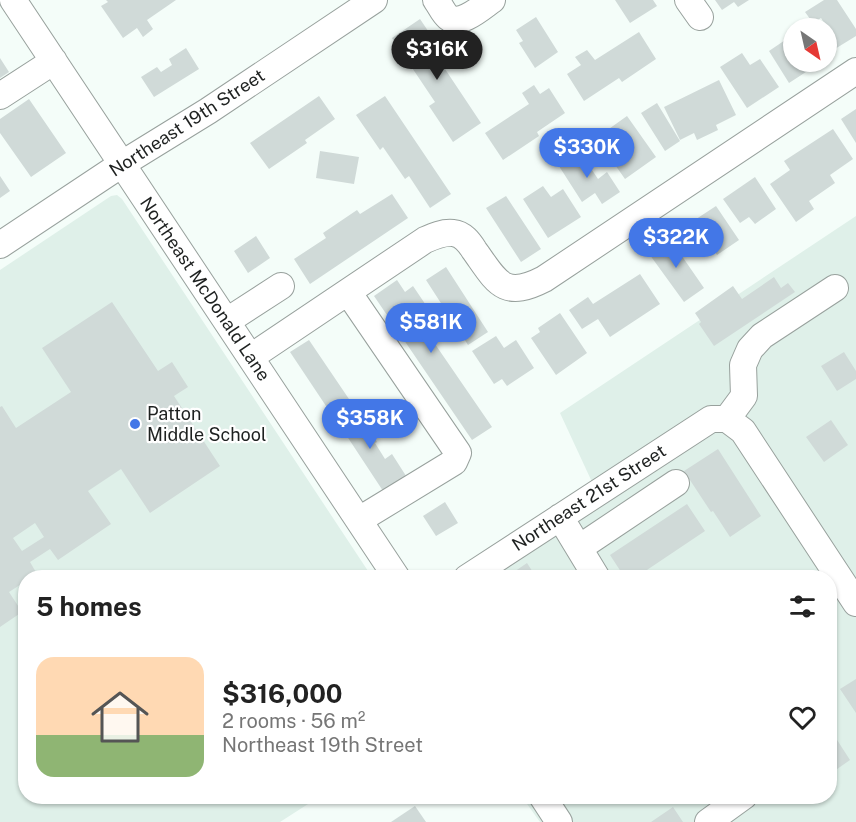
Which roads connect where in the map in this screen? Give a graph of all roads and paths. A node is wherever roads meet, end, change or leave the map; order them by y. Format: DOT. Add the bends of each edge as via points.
graph roads {
  1 [pos="14,0"];
  2 [pos="374,0"];
  3 [pos="436,0"];
  4 [pos="492,0"];
  5 [pos="343,8"];
  6 [pos="54,61"];
  7 [pos="856,71"];
  8 [pos="0,96"];
  9 [pos="122,164"];
  10 [pos="0,245"];
  11 [pos="281,286"];
  12 [pos="835,288"];
  13 [pos="348,292"];
  14 [pos="227,321"];
  15 [pos="251,357"];
  16 [pos="719,419"];
  17 [pos="676,483"];
  18 [pos="560,517"];
  19 [pos="359,520"];
  20 [pos="579,548"];
  21 [pos="392,570"];
  22 [pos="479,570"];
  23 [pos="592,570"];
  24 [pos="834,570"];
  25 [pos="837,574"];
  26 [pos="856,603"];
  27 [pos="733,804"];
  28 [pos="708,822"];
  1 -- 6 [label="street, Northeast McDonald Lane"];
  2 -- 5 [label="street, Northeast 19th Street"];
  3 -- 4 [label="street" via="454,20 463,19"];
  5 -- 9 [label="street, Northeast 19th Street" via="208,111"];
  6 -- 8 [label="street"];
  6 -- 9 [label="street, Northeast McDonald Lane"];
  7 -- 13 [label="street" via="531,286 506,287 468,242 452,233 426,240"];
  9 -- 10 [label="street, Northeast 19th Street"];
  9 -- 14 [label="street, Northeast McDonald Lane"];
  11 -- 14 [label="street"];
  12 -- 16 [label="street" via="762,336 750,349 743,365 744,396"];
  13 -- 15 [label="street"];
  13 -- 19 [label="street" via="458,453 454,462"];
  14 -- 15 [label="street, Northeast McDonald Lane"];
  15 -- 19 [label="street, Northeast McDonald Lane"];
  16 -- 18 [label="street, Northeast 21st Street"];
  16 -- 24 [label="street" via="743,431"];
  17 -- 20 [label="street"];
  18 -- 20 [label="street"];
  18 -- 22 [label="street, Northeast 21st Street"];
  19 -- 21 [label="street, Northeast McDonald Lane"];
  20 -- 23 [label="street"];
  25 -- 26 [label="street"];
  27 -- 28 [label="street"];
}
